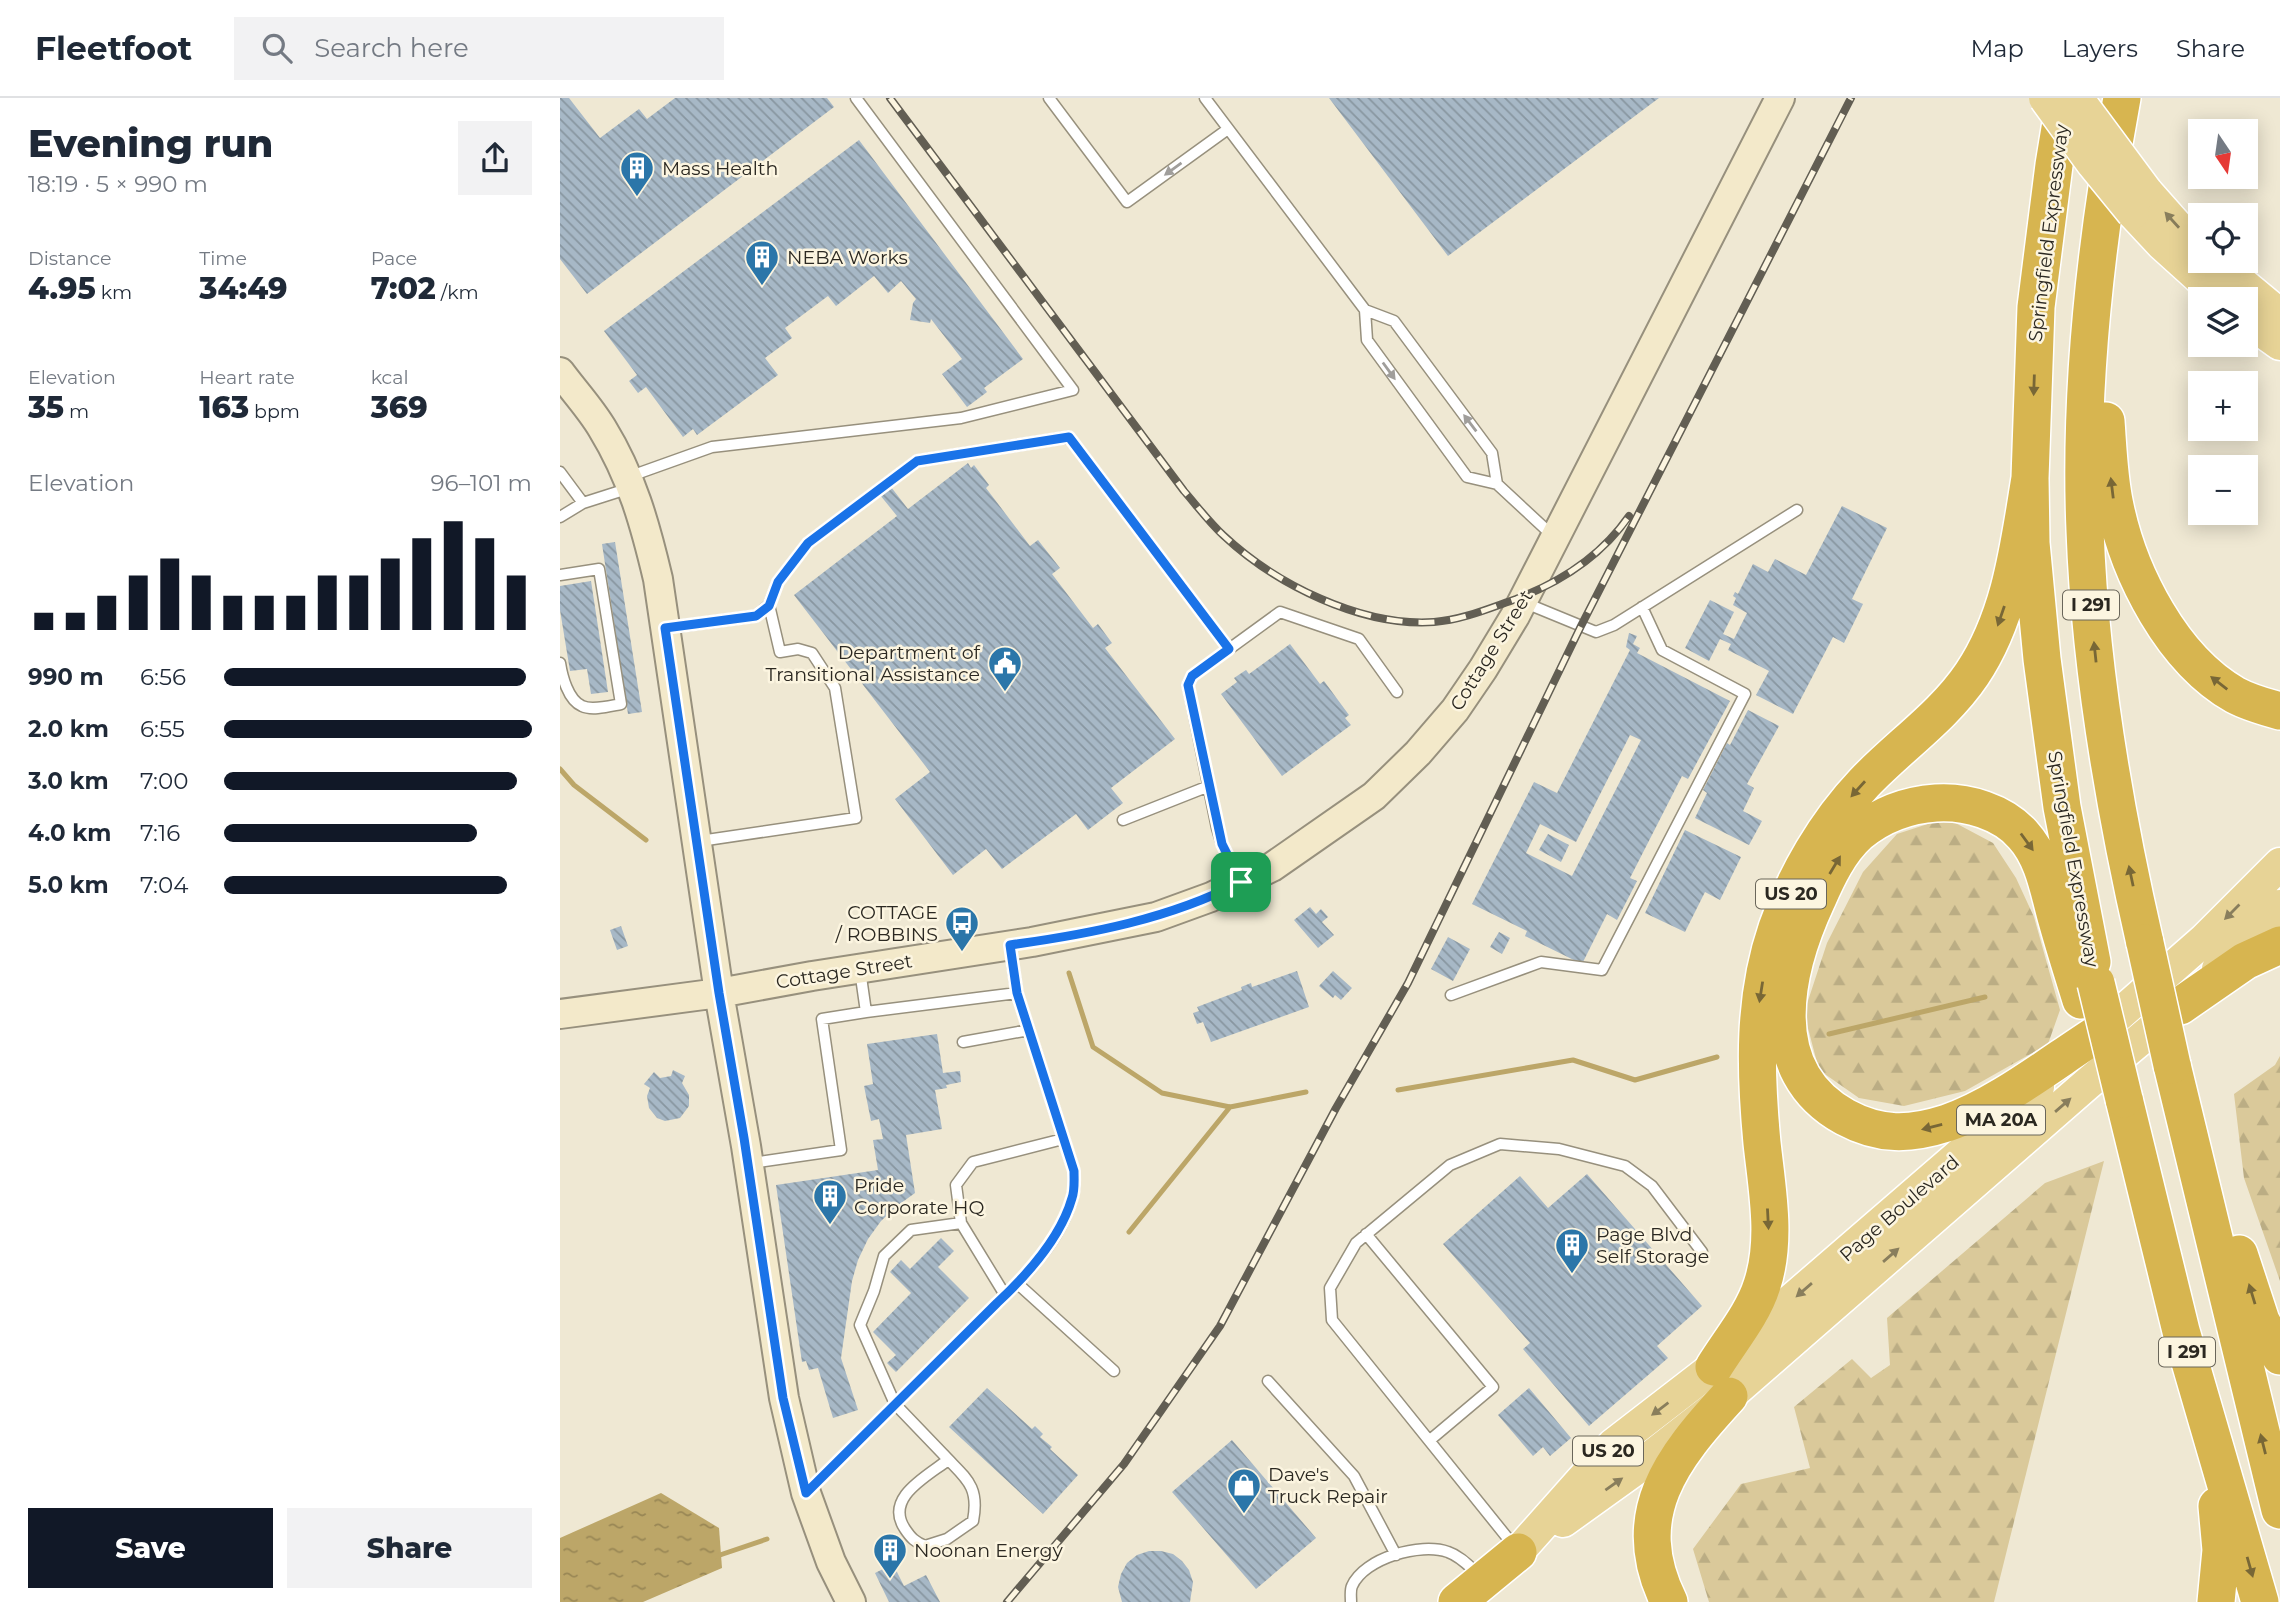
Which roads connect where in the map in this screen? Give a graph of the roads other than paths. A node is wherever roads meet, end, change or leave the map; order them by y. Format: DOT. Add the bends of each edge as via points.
graph roads {
  1 [pos="856,98"];
  2 [pos="1049,98"];
  3 [pos="1205,98"];
  4 [pos="1780,98"];
  5 [pos="2045,98"];
  6 [pos="2065,98"];
  7 [pos="2077,98"];
  8 [pos="2122,98"];
  9 [pos="1228,129"];
  10 [pos="2139,202"];
  11 [pos="2188,238"];
  12 [pos="2097,263"];
  13 [pos="2229,273"];
  14 [pos="2209,287"];
  15 [pos="1365,310"];
  16 [pos="2280,315"];
  17 [pos="2258,328"];
  18 [pos="2280,344"];
  19 [pos="560,372"];
  20 [pos="560,472"];
  21 [pos="2030,478"];
  22 [pos="630,482"];
  23 [pos="1497,484"];
  24 [pos="583,503"];
  25 [pos="1797,510"];
  26 [pos="560,517"];
  27 [pos="1555,538"];
  28 [pos="560,575"];
  29 [pos="1523,601"];
  30 [pos="769,606"];
  31 [pos="1642,607"];
  32 [pos="665,628"];
  33 [pos="1229,649"];
  34 [pos="560,663"];
  35 [pos="1397,692"];
  36 [pos="2280,711"];
  37 [pos="1209,786"];
  38 [pos="1123,820"];
  39 [pos="696,841"];
  40 [pos="2280,864"];
  41 [pos="1241,882"];
  42 [pos="2280,906"];
  43 [pos="2280,944"];
  44 [pos="1010,945"];
  45 [pos="859,969"];
  46 [pos="2089,991"];
  47 [pos="719,993"];
  48 [pos="1017,993"];
  49 [pos="1451,995"];
  50 [pos="2180,1006"];
  51 [pos="866,1013"];
  52 [pos="560,1014"];
  53 [pos="1029,1030"];
  54 [pos="2097,1034"];
  55 [pos="963,1042"];
  56 [pos="2172,1065"];
  57 [pos="1063,1139"];
  58 [pos="748,1163"];
  59 [pos="961,1223"];
  60 [pos="1366,1234"];
  61 [pos="1702,1251"];
  62 [pos="1018,1284"];
  63 [pos="1001,1299"];
  64 [pos="2188,1353"];
  65 [pos="2280,1356"];
  66 [pos="1114,1371"];
  67 [pos="1268,1381"];
  68 [pos="1721,1382"];
  69 [pos="895,1404"];
  70 [pos="1430,1440"];
  71 [pos="948,1460"];
  72 [pos="806,1493"];
  73 [pos="2280,1510"];
  74 [pos="1518,1552"];
  75 [pos="1396,1555"];
  76 [pos="1470,1591"];
  77 [pos="851,1602"];
  78 [pos="1351,1602"];
  79 [pos="1669,1602"];
  80 [pos="2217,1602"];
  81 [pos="2260,1602"];
  1 -- 22 [label="lane" via="1073,390 961,418 712,447"];
  9 -- 2 [label="lane, one-way" via="1127,202"];
  3 -- 9 [label="lane"];
  4 -- 27 [label="main road, Cottage Street"];
  5 -- 10 [label="main road, bridge" via="2093,164"];
  6 -- 21 [label="highway, Springfield Expressway / I 291, one-way" via="2036,307"];
  7 -- 10 [label="main road, bridge"];
  8 -- 12 [label="highway, I 291"];
  9 -- 15 [label="lane"];
  11 -- 10 [label="main road, one-way"];
  10 -- 14 [label="main road" via="2162,244"];
  36 -- 12 [label="highway, one-way" via="2234,695 2199,668 2138,579 2112,490"];
  56 -- 12 [label="highway, I 291, one-way, bridge" via="2110,766 2087,564 2085,439"];
  13 -- 16 [label="main road"];
  23 -- 15 [label="lane, one-way" via="1492,453 1394,321"];
  15 -- 23 [label="lane, one-way" via="1367,340 1467,477"];
  17 -- 18 [label="main road"];
  19 -- 22 [label="main road" via="603,429"];
  20 -- 24 [label="lane"];
  21 -- 46 [label="highway, Springfield Expressway / I 291" via="2031,543 2044,673"];
  21 -- 68 [label="highway, US 20, one-way" via="2009,592 1975,668 1945,707 1848,801 1805,866 1776,930 1761,989 1756,1038 1769,1225 1767,1266"];
  22 -- 24 [label="lane"];
  22 -- 32 [label="main road" via="658,579"];
  23 -- 27 [label="lane"];
  24 -- 26 [label="lane"];
  25 -- 31 [label="lane"];
  27 -- 29 [label="main road, Cottage Street"];
  28 -- 34 [label="lane" via="599,569 621,704 581,706 562,677"];
  29 -- 31 [label="lane" via="1596,632"];
  29 -- 41 [label="main road, Cottage Street" via="1476,680 1418,753 1374,796 1326,831"];
  30 -- 32 [label="lane" via="756,616"];
  30 -- 33 [label="lane" via="778,582 808,543 917,461 1069,437"];
  30 -- 39 [label="lane" via="780,652 798,649 812,653 835,688 856,818"];
  31 -- 49 [label="lane" via="1662,650 1745,694 1602,970 1541,962"];
  32 -- 39 [label="main road"];
  33 -- 35 [label="lane" via="1280,612 1359,639"];
  33 -- 37 [label="lane" via="1192,676 1188,685"];
  37 -- 38 [label="lane"];
  37 -- 41 [label="lane" via="1222,844"];
  39 -- 47 [label="main road"];
  40 -- 54 [label="main road, Page Boulevard / MA 20A, one-way" via="2204,940"];
  41 -- 44 [label="main road, Cottage Street" via="1156,917"];
  42 -- 50 [label="main road, Page Boulevard"];
  43 -- 50 [label="highway, US 20" via="2245,961"];
  44 -- 45 [label="main road, Cottage Street"];
  44 -- 48 [label="lane"];
  45 -- 47 [label="main road, Cottage Street"];
  45 -- 51 [label="lane"];
  54 -- 46 [label="highway, one-way" via="1985,1107 1950,1122 1898,1133 1856,1123 1819,1098 1796,1066 1786,1022 1789,986 1801,940 1824,884 1858,834 1910,806 1947,803 1973,807 2004,820 2023,835 2045,876 2068,961"];
  46 -- 64 [label="highway, Springfield Expressway / I 291, bridge"];
  47 -- 52 [label="main road, Cottage Street"];
  47 -- 58 [label="main road"];
  48 -- 51 [label="lane"];
  48 -- 53 [label="lane"];
  68 -- 50 [label="main road, Page Boulevard / US 20, one-way"];
  51 -- 58 [label="lane" via="822,1019 841,1150"];
  53 -- 55 [label="lane"];
  53 -- 57 [label="lane"];
  54 -- 68 [label="main road, Page Boulevard / MA 20A, one-way"];
  65 -- 56 [label="highway, one-way" via="2257,1309"];
  73 -- 56 [label="highway, I 291, one-way"];
  57 -- 59 [label="lane" via="973,1161 957,1185"];
  57 -- 62 [label="lane" via="1074,1171 1073,1196 1063,1222"];
  58 -- 72 [label="main road" via="783,1398"];
  59 -- 63 [label="lane"];
  59 -- 69 [label="lane" via="911,1230 884,1256 860,1325"];
  60 -- 61 [label="lane" via="1450,1164 1500,1144 1559,1149 1625,1166 1652,1186"];
  60 -- 70 [label="lane" via="1331,1288 1332,1320"];
  60 -- 70 [label="lane" via="1493,1387"];
  62 -- 63 [label="lane"];
  62 -- 66 [label="lane"];
  63 -- 69 [label="lane"];
  64 -- 80 [label="highway" via="2219,1515"];
  64 -- 81 [label="highway, Springfield Expressway / I 291, one-way"];
  67 -- 75 [label="lane" via="1354,1476"];
  68 -- 74 [label="main road, Page Boulevard / US 20" via="1634,1470"];
  68 -- 79 [label="highway" via="1702,1426 1677,1457 1659,1494 1653,1545"];
  69 -- 71 [label="lane"];
  69 -- 72 [label="lane"];
  70 -- 74 [label="lane"];
  71 -- 71 [label="lane" via="972,1486 977,1503 973,1521 947,1539 925,1546 914,1542 897,1518 899,1505 913,1486"];
  72 -- 77 [label="main road"];
  74 -- 76 [label="highway, Page Boulevard / US 20"];
  75 -- 76 [label="lane" via="1426,1549 1447,1551 1462,1559"];
  75 -- 78 [label="lane" via="1360,1575 1351,1587"];
}
